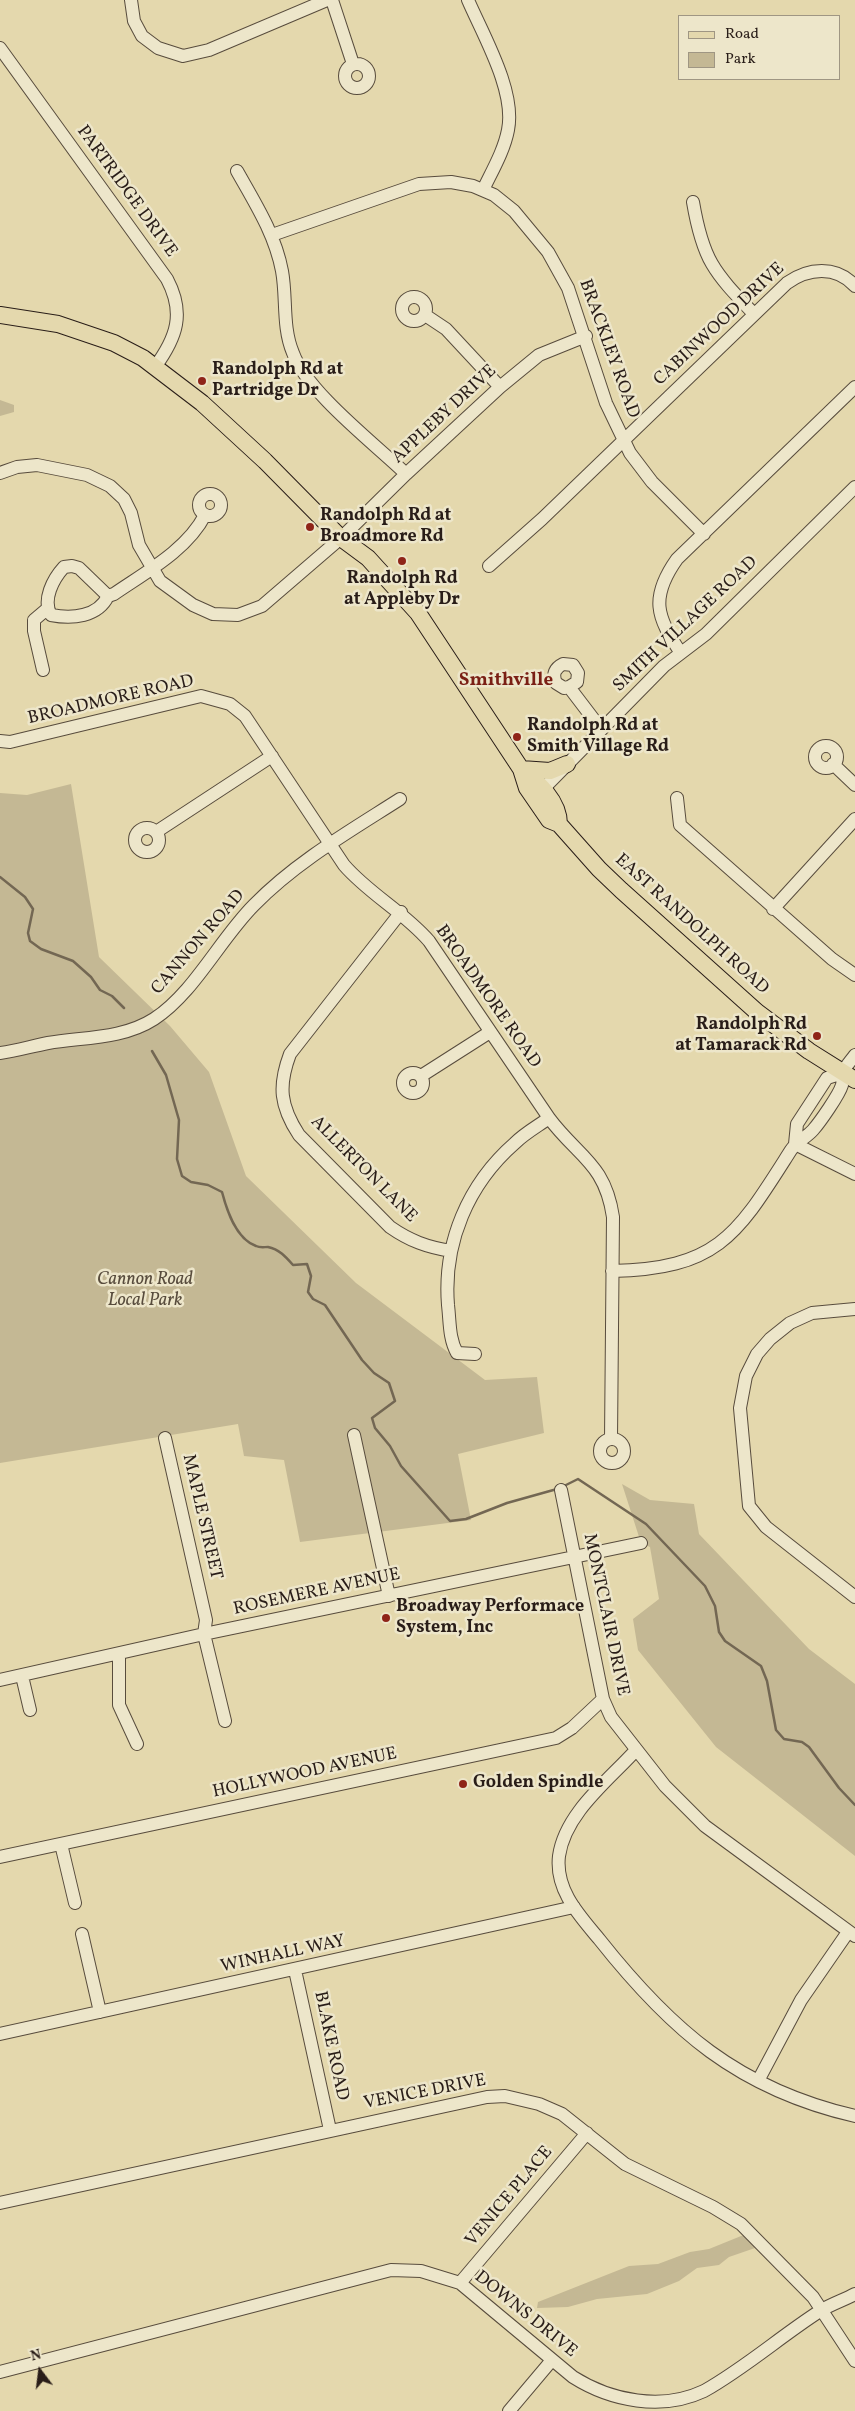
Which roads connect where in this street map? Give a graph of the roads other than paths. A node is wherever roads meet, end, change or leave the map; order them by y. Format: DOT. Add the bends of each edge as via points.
graph roads {
  1 [pos="131,0"];
  2 [pos="327,0"];
  3 [pos="332,0"];
  4 [pos="468,0"];
  5 [pos="0,48"];
  6 [pos="353,64"];
  7 [pos="237,171"];
  8 [pos="484,190"];
  9 [pos="693,202"];
  10 [pos="272,235"];
  11 [pos="855,286"];
  12 [pos="0,314"];
  13 [pos="754,314"];
  14 [pos="426,315"];
  15 [pos="586,336"];
  16 [pos="155,367"];
  17 [pos="500,387"];
  18 [pos="855,387"];
  19 [pos="624,441"];
  20 [pos="0,473"];
  21 [pos="406,474"];
  22 [pos="855,487"];
  23 [pos="205,515"];
  24 [pos="704,534"];
  25 [pos="341,538"];
  26 [pos="489,566"];
  27 [pos="151,568"];
  28 [pos="108,596"];
  29 [pos="47,609"];
  30 [pos="681,654"];
  31 [pos="43,670"];
  32 [pos="569,687"];
  33 [pos="601,729"];
  34 [pos="0,741"];
  35 [pos="272,756"];
  36 [pos="567,764"];
  37 [pos="833,764"];
  38 [pos="521,769"];
  39 [pos="855,785"];
  40 [pos="542,789"];
  41 [pos="677,798"];
  42 [pos="400,799"];
  43 [pos="855,818"];
  44 [pos="559,824"];
  45 [pos="156,832"];
  46 [pos="331,844"];
  47 [pos="774,909"];
  48 [pos="401,912"];
  49 [pos="855,975"];
  50 [pos="490,1032"];
  51 [pos="0,1053"];
  52 [pos="855,1055"];
  53 [pos="421,1076"];
  54 [pos="849,1076"];
  55 [pos="549,1118"];
  56 [pos="795,1144"];
  57 [pos="855,1174"];
  58 [pos="451,1251"];
  59 [pos="612,1271"];
  60 [pos="855,1309"];
  61 [pos="475,1354"];
  62 [pos="354,1435"];
  63 [pos="166,1438"];
  64 [pos="611,1439"];
  65 [pos="561,1490"];
  66 [pos="641,1543"];
  67 [pos="574,1557"];
  68 [pos="389,1596"];
  69 [pos="855,1596"];
  70 [pos="204,1634"];
  71 [pos="119,1655"];
  72 [pos="22,1676"];
  73 [pos="0,1680"];
  74 [pos="604,1698"];
  75 [pos="30,1710"];
  76 [pos="225,1721"];
  77 [pos="137,1744"];
  78 [pos="636,1750"];
  79 [pos="61,1844"];
  80 [pos="0,1857"];
  81 [pos="75,1902"];
  82 [pos="574,1907"];
  83 [pos="82,1934"];
  84 [pos="852,1934"];
  85 [pos="296,1970"];
  86 [pos="100,2012"];
  87 [pos="0,2034"];
  88 [pos="758,2081"];
  89 [pos="855,2116"];
  90 [pos="330,2130"];
  91 [pos="587,2133"];
  92 [pos="0,2202"];
  93 [pos="460,2283"];
  94 [pos="855,2294"];
  95 [pos="822,2310"];
  96 [pos="552,2360"];
  97 [pos="855,2361"];
  98 [pos="0,2372"];
  99 [pos="509,2411"];
  1 -- 2 [label="street" via="134,21 142,36 158,48 183,56 209,50"];
  3 -- 6 [label="street"];
  4 -- 8 [label="street" via="499,74 510,112 504,147"];
  5 -- 16 [label="street, PARTRIDGE DRIVE" via="174,293 178,309 177,326"];
  7 -- 10 [label="street"];
  8 -- 10 [label="street, BRACKLEY ROAD" via="452,182 419,184"];
  8 -- 15 [label="street, BRACKLEY ROAD" via="514,211 548,252 568,288"];
  9 -- 13 [label="street" via="699,237 708,259 722,280"];
  10 -- 21 [label="street" via="283,273 286,330 304,375"];
  11 -- 13 [label="street, CABINWOOD DRIVE" via="825,270 801,273"];
  12 -- 16 [label="main road, EAST RANDOLPH ROAD" via="58,324 114,343"];
  13 -- 19 [label="street, CABINWOOD DRIVE"];
  14 -- 17 [label="street" via="446,329"];
  15 -- 17 [label="street, APPLEBY DRIVE" via="539,355"];
  15 -- 19 [label="street, BRACKLEY ROAD" via="606,403"];
  16 -- 25 [label="main road, EAST RANDOLPH ROAD" via="202,403"];
  17 -- 21 [label="street, APPLEBY DRIVE"];
  18 -- 24 [label="street"];
  19 -- 24 [label="street, BRACKLEY ROAD" via="652,482"];
  19 -- 26 [label="street, CABINWOOD DRIVE"];
  20 -- 27 [label="street" via="37,465 87,475 110,486 124,499 132,513 139,544"];
  21 -- 25 [label="street, APPLEBY DRIVE"];
  22 -- 30 [label="street, SMITH VILLAGE ROAD" via="706,634"];
  23 -- 27 [label="street" via="187,540"];
  24 -- 30 [label="street" via="665,576 659,597 664,629"];
  25 -- 27 [label="street" via="262,606 238,615 214,614 193,605 160,581"];
  25 -- 38 [label="main road, EAST RANDOLPH ROAD" via="368,558 418,613"];
  27 -- 28 [label="street"];
  28 -- 29 [label="street" via="96,610 76,617 51,615"];
  28 -- 29 [label="street" via="79,568 72,566 64,568 50,588"];
  29 -- 31 [label="street" via="34,620"];
  30 -- 33 [label="street, SMITH VILLAGE ROAD" via="664,666"];
  32 -- 33 [label="street"];
  33 -- 36 [label="street, SMITH VILLAGE ROAD"];
  34 -- 35 [label="street, BROADMORE ROAD" via="10,742 201,696 230,704 245,716"];
  35 -- 45 [label="street"];
  35 -- 46 [label="street, BROADMORE ROAD"];
  36 -- 38 [label="main road" via="550,771"];
  36 -- 40 [label="street, SMITH VILLAGE ROAD"];
  37 -- 39 [label="street"];
  38 -- 40 [label="main road, EAST RANDOLPH ROAD"];
  38 -- 44 [label="main road, EAST RANDOLPH ROAD" via="527,788 549,820"];
  40 -- 44 [label="main road, EAST RANDOLPH ROAD" via="559,812"];
  41 -- 47 [label="street" via="680,825"];
  42 -- 46 [label="street, CANNON ROAD"];
  43 -- 47 [label="street"];
  44 -- 54 [label="main road, EAST RANDOLPH ROAD" via="599,869 757,1012"];
  46 -- 48 [label="street, BROADMORE ROAD" via="356,878"];
  46 -- 51 [label="street, CANNON ROAD" via="284,877 254,905 185,991 155,1018 107,1036 47,1043"];
  47 -- 49 [label="street"];
  48 -- 50 [label="street, BROADMORE ROAD" via="429,941"];
  48 -- 58 [label="street, ALLERTON LANE" via="290,1054 283,1072 282,1098 299,1135 390,1227 407,1239"];
  50 -- 53 [label="street"];
  50 -- 55 [label="street, BROADMORE ROAD"];
  52 -- 54 [label="street"];
  54 -- 56 [label="street" via="827,1078 797,1124"];
  55 -- 58 [label="street" via="515,1142 483,1177 465,1207"];
  55 -- 59 [label="street, BROADMORE ROAD" via="593,1164 606,1186 614,1217"];
  56 -- 57 [label="street"];
  56 -- 59 [label="street" via="740,1227 712,1249 668,1266"];
  58 -- 61 [label="street" via="447,1295 452,1344 457,1353"];
  59 -- 64 [label="street, BROADMORE ROAD"];
  60 -- 69 [label="street" via="812,1313 790,1322 770,1339 757,1354 746,1376 740,1408 749,1506 766,1526"];
  62 -- 68 [label="street"];
  63 -- 70 [label="street, MAPLE STREET" via="206,1620"];
  65 -- 67 [label="street, MONTCLAIR DRIVE"];
  66 -- 67 [label="street, ROSEMERE AVENUE"];
  67 -- 68 [label="street, ROSEMERE AVENUE"];
  67 -- 74 [label="street, MONTCLAIR DRIVE"];
  68 -- 70 [label="street, ROSEMERE AVENUE"];
  70 -- 71 [label="street, ROSEMERE AVENUE"];
  70 -- 76 [label="street, MAPLE STREET"];
  71 -- 72 [label="street, ROSEMERE AVENUE"];
  71 -- 77 [label="street" via="119,1705"];
  72 -- 73 [label="street, ROSEMERE AVENUE"];
  72 -- 75 [label="street"];
  74 -- 78 [label="street, MONTCLAIR DRIVE" via="611,1717"];
  74 -- 79 [label="street, HOLLYWOOD AVENUE" via="572,1728 556,1738"];
  78 -- 82 [label="street" via="582,1808 567,1829 559,1856 560,1873 563,1889"];
  78 -- 84 [label="street, MONTCLAIR DRIVE" via="665,1786 705,1826"];
  79 -- 80 [label="street, HOLLYWOOD AVENUE"];
  79 -- 81 [label="street"];
  82 -- 85 [label="street, WINHALL WAY"];
  82 -- 88 [label="street" via="636,1986 668,2018 715,2056"];
  83 -- 86 [label="street"];
  84 -- 88 [label="street" via="801,2000"];
  85 -- 86 [label="street, WINHALL WAY"];
  85 -- 90 [label="street, BLAKE ROAD"];
  86 -- 87 [label="street, WINHALL WAY"];
  88 -- 89 [label="street" via="800,2100"];
  90 -- 91 [label="street, VENICE DRIVE" via="505,2096 539,2104 562,2114"];
  90 -- 92 [label="street, VENICE DRIVE"];
  91 -- 93 [label="street, VENICE PLACE"];
  91 -- 95 [label="street, VENICE DRIVE" via="625,2164 741,2224"];
  93 -- 96 [label="street, DOWNS DRIVE"];
  93 -- 98 [label="street, DOWNS DRIVE" via="421,2270 391,2270"];
  94 -- 95 [label="street, DOWNS DRIVE"];
  95 -- 96 [label="street, DOWNS DRIVE" via="702,2392 670,2402 617,2399 592,2389"];
  95 -- 97 [label="street, VENICE DRIVE"];
  96 -- 99 [label="street"];
}
